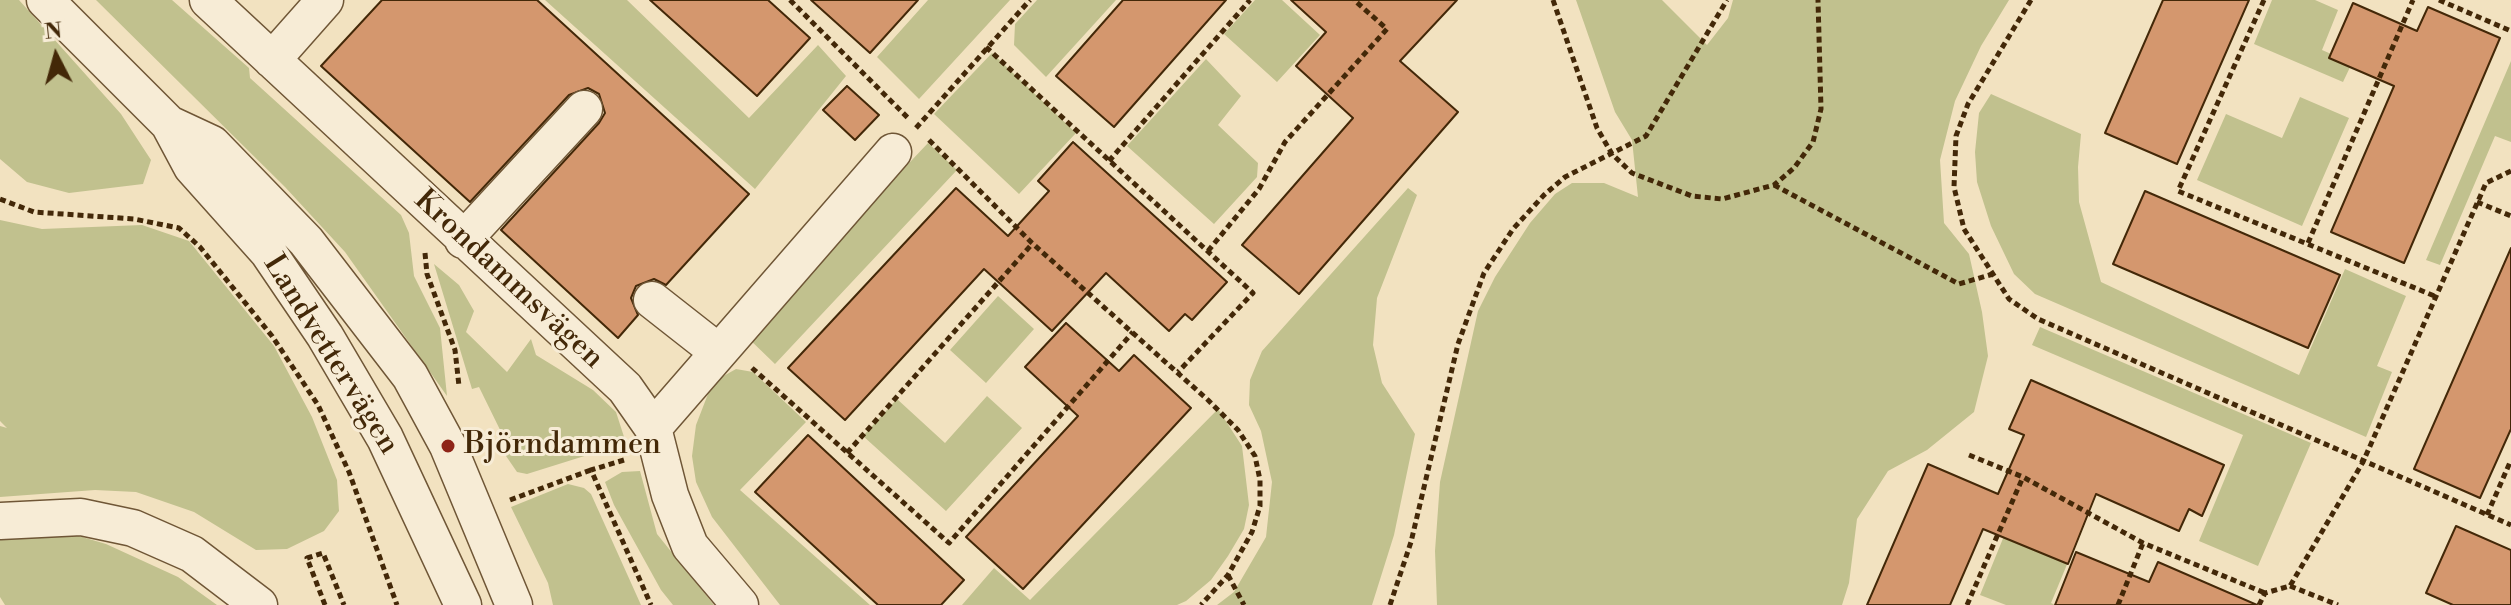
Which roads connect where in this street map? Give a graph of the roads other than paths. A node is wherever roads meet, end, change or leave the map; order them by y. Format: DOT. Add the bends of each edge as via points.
graph roads {
  1 [pos="45,0"];
  2 [pos="208,0"];
  3 [pos="325,0"];
  4 [pos="272,60"];
  5 [pos="584,109"];
  6 [pos="169,124"];
  7 [pos="905,139"];
  8 [pos="463,240"];
  9 [pos="652,300"];
  10 [pos="721,347"];
  11 [pos="656,439"];
  12 [pos="0,521"];
  13 [pos="259,605"];
  14 [pos="463,605"];
  15 [pos="514,605"];
  16 [pos="740,605"];
  1 -- 6 [label="street, Landvettervägen"];
  2 -- 4 [label="street, Krondammsvägen"];
  3 -- 4 [label="street"];
  4 -- 8 [label="street, Krondammsvägen"];
  5 -- 8 [label="street"];
  6 -- 14 [label="street, Landvettervägen" via="192,167 268,252 325,336 385,438"];
  6 -- 15 [label="street, Landvettervägen" via="212,144 306,241 401,364 448,446"];
  7 -- 10 [label="street"];
  8 -- 11 [label="street, Krondammsvägen" via="625,388"];
  9 -- 10 [label="street"];
  10 -- 11 [label="street"];
  11 -- 16 [label="street, Krondammsvägen" via="690,546"];
  12 -- 13 [label="street" via="81,517 133,528 192,554"];
}
